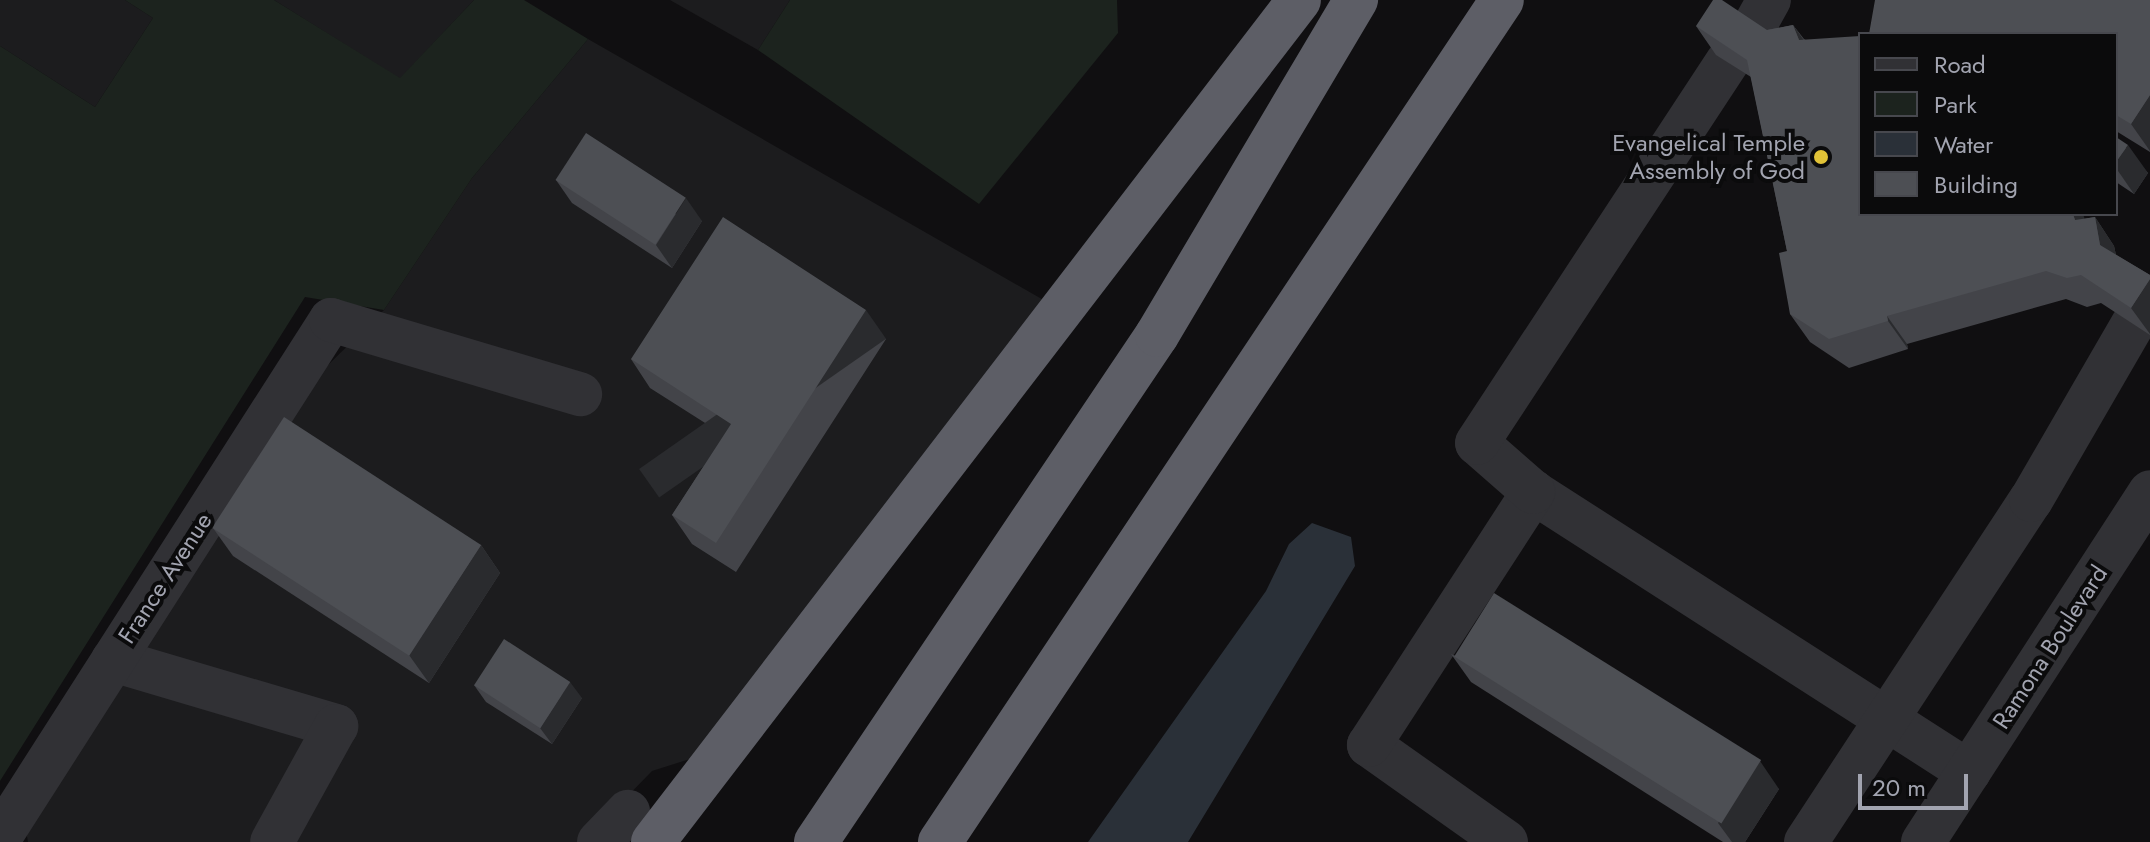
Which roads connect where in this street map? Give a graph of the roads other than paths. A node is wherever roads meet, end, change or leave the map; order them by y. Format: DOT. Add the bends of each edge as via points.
graph roads {
  1 [pos="1299,0"];
  2 [pos="1356,0"];
  3 [pos="1502,0"];
  4 [pos="1749,32"];
  5 [pos="2133,324"];
  6 [pos="580,394"];
  7 [pos="1533,492"];
  8 [pos="2150,492"];
  9 [pos="113,660"];
  10 [pos="1888,718"];
  11 [pos="1969,772"];
  12 [pos="950,831"];
  13 [pos="627,832"];
  14 [pos="0,837"];
  15 [pos="272,842"];
  16 [pos="816,842"];
  17 [pos="1506,842"];
  18 [pos="1806,842"];
  19 [pos="1923,842"];
  1 -- 13 [label="highway"];
  2 -- 16 [label="highway" via="1157,335"];
  3 -- 12 [label="highway"];
  4 -- 7 [label="street" via="1477,443"];
  5 -- 10 [label="street" via="2031,500"];
  6 -- 9 [label="street, France Avenue" via="331,320"];
  7 -- 10 [label="street"];
  7 -- 17 [label="street" via="1369,745"];
  8 -- 11 [label="street, Ramona Boulevard"];
  9 -- 14 [label="street, France Avenue"];
  9 -- 15 [label="street" via="336,726"];
  10 -- 11 [label="street"];
  10 -- 18 [label="street"];
  11 -- 19 [label="street, Ramona Boulevard"];
}
